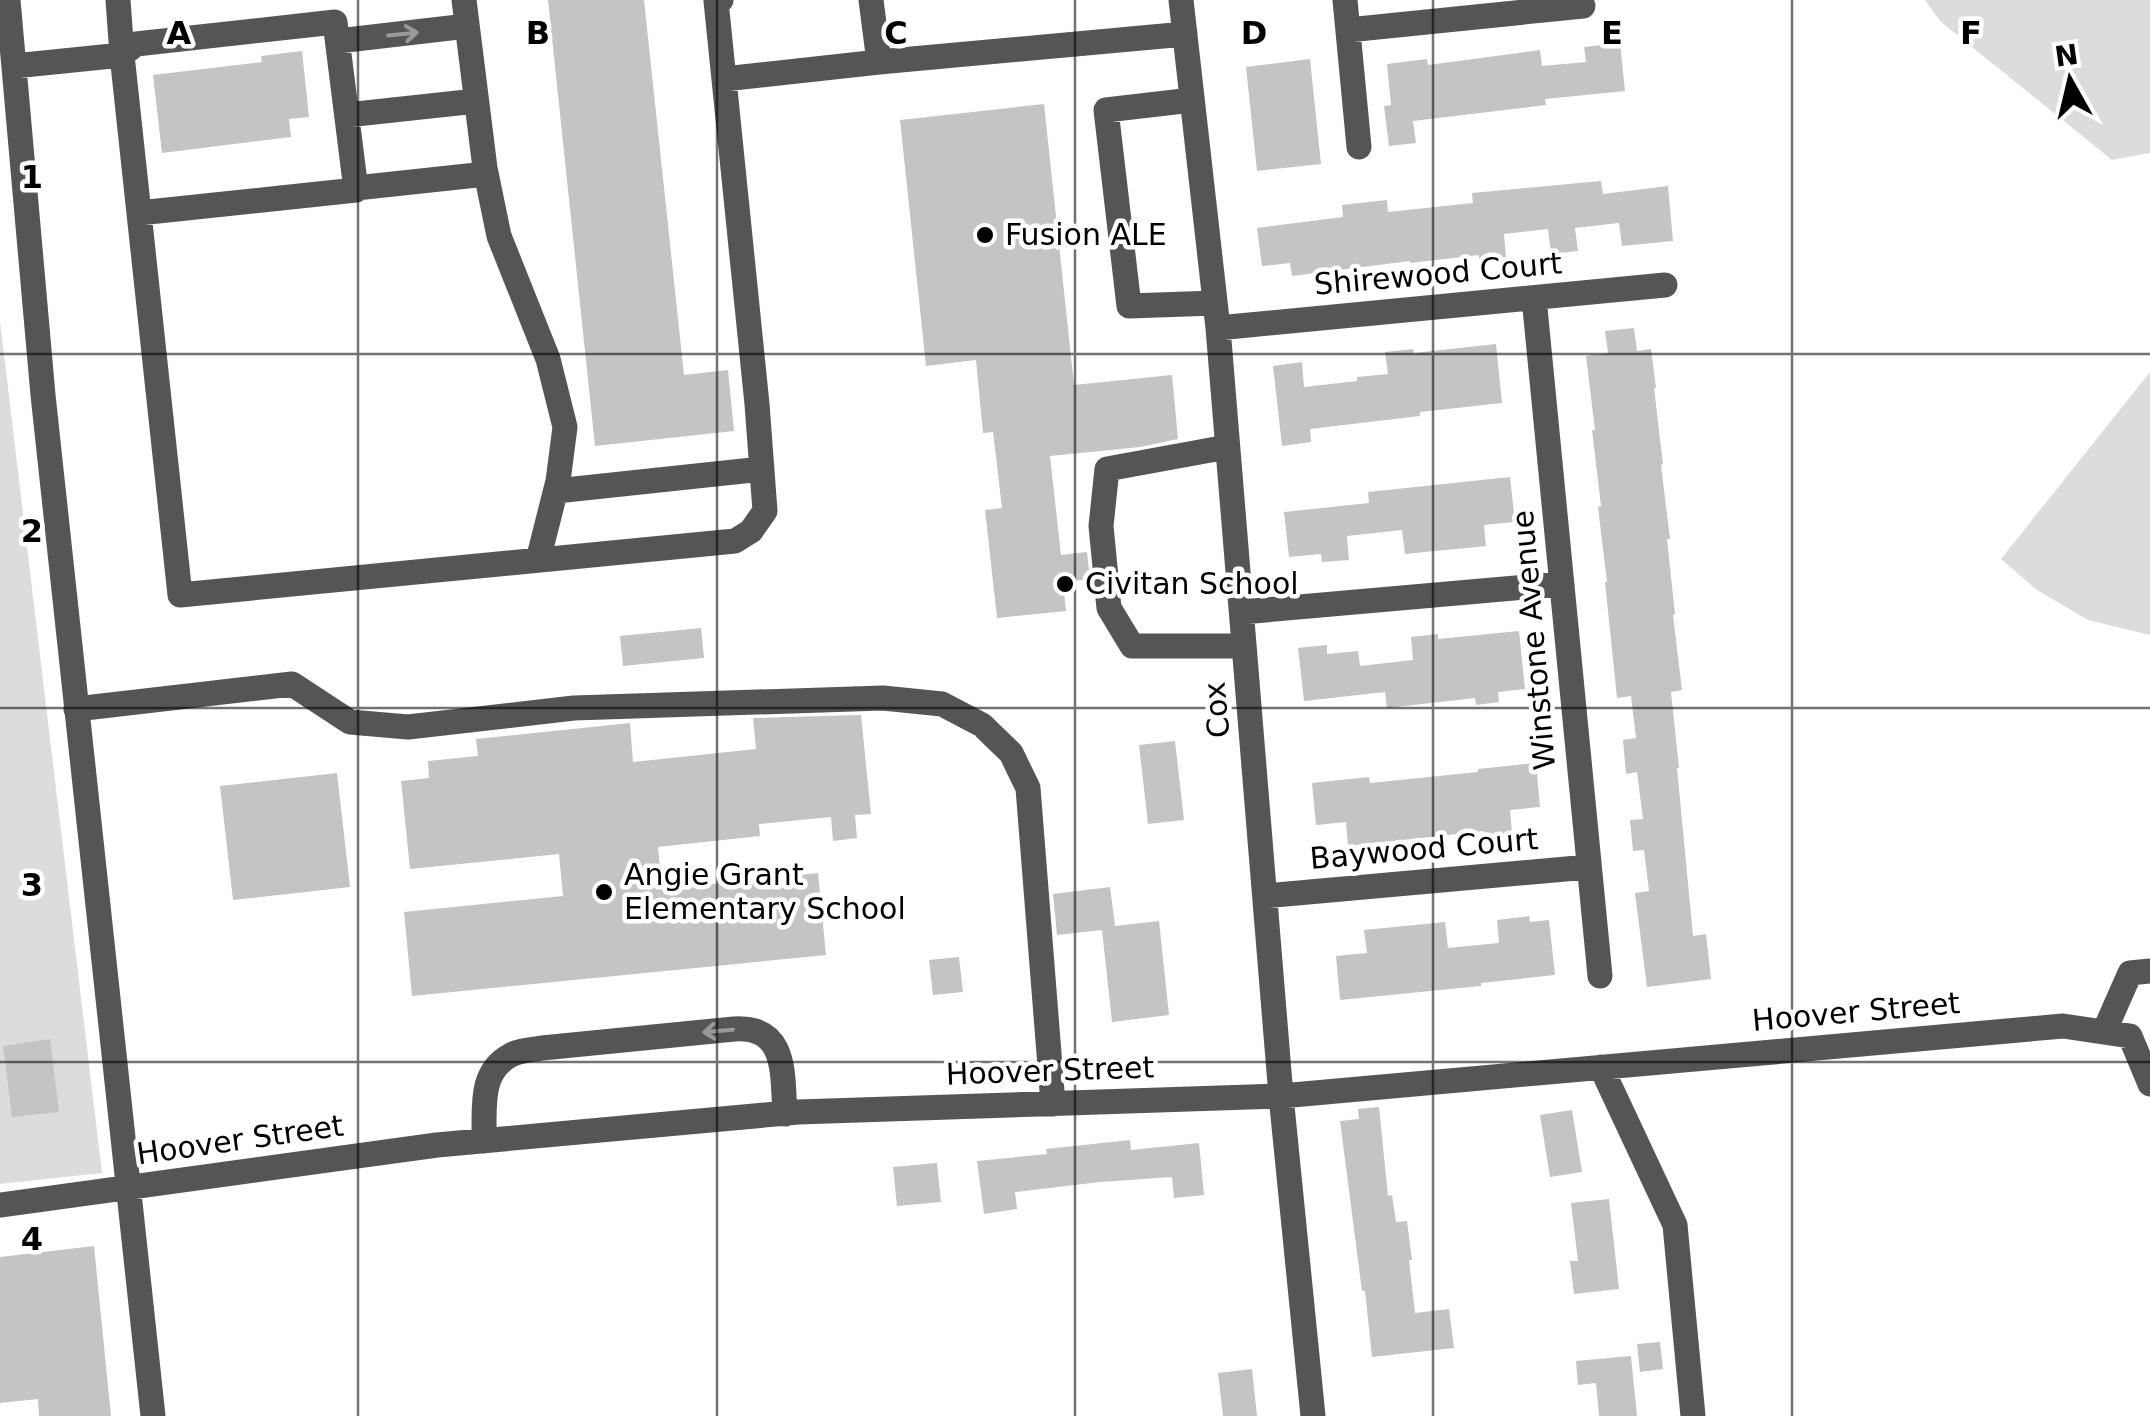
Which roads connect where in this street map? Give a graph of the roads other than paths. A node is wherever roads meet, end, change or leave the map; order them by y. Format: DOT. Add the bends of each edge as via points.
graph roads {
  1 [pos="8,0"];
  2 [pos="118,0"];
  3 [pos="464,0"];
  4 [pos="722,0"];
  5 [pos="871,0"];
  6 [pos="1181,0"];
  7 [pos="1345,0"];
  8 [pos="1583,6"];
  9 [pos="1500,7"];
  10 [pos="336,21"];
  11 [pos="467,26"];
  12 [pos="1348,30"];
  13 [pos="1185,34"];
  14 [pos="122,55"];
  15 [pos="879,62"];
  16 [pos="724,78"];
  17 [pos="10,82"];
  18 [pos="476,100"];
  19 [pos="1192,100"];
  20 [pos="347,115"];
  21 [pos="1359,148"];
  22 [pos="486,174"];
  23 [pos="356,188"];
  24 [pos="139,212"];
  25 [pos="1665,286"];
  26 [pos="1534,298"];
  27 [pos="1216,315"];
  28 [pos="1228,446"];
  29 [pos="762,469"];
  30 [pos="556,491"];
  31 [pos="538,560"];
  32 [pos="1562,584"];
  33 [pos="1242,612"];
  34 [pos="1244,646"];
  35 [pos="76,708"];
  36 [pos="1588,867"];
  37 [pos="1265,896"];
  38 [pos="2150,971"];
  39 [pos="1600,976"];
  40 [pos="2104,1032"];
  41 [pos="1601,1067"];
  42 [pos="2150,1084"];
  43 [pos="1281,1096"];
  44 [pos="1053,1104"];
  45 [pos="785,1114"];
  46 [pos="484,1141"];
  47 [pos="128,1189"];
  48 [pos="0,1205"];
  49 [pos="154,1416"];
  50 [pos="1313,1416"];
  51 [pos="1693,1416"];
  1 -- 17 [label="street"];
  2 -- 14 [label="street"];
  3 -- 11 [label="street"];
  4 -- 16 [label="street" via="716,0"];
  5 -- 15 [label="street"];
  6 -- 13 [label="street, Cox"];
  7 -- 12 [label="street"];
  8 -- 9 [label="street"];
  9 -- 12 [label="street"];
  10 -- 11 [label="street, one-way"];
  10 -- 14 [label="street" via="136,44"];
  10 -- 20 [label="street"];
  11 -- 18 [label="street"];
  12 -- 21 [label="street"];
  13 -- 15 [label="street"];
  13 -- 19 [label="street, Cox"];
  14 -- 17 [label="street"];
  14 -- 24 [label="street"];
  15 -- 16 [label="street"];
  16 -- 29 [label="street"];
  17 -- 35 [label="street"];
  18 -- 20 [label="street"];
  18 -- 22 [label="street"];
  19 -- 27 [label="street, Cox"];
  19 -- 27 [label="street, Shirewood Court" via="1106,110 1129,306"];
  20 -- 23 [label="street"];
  22 -- 23 [label="street"];
  22 -- 30 [label="street" via="499,236 548,359 565,427"];
  23 -- 24 [label="street"];
  24 -- 31 [label="street" via="180,595"];
  25 -- 26 [label="street, Shirewood Court"];
  26 -- 27 [label="street, Shirewood Court"];
  26 -- 32 [label="street, Winstone Avenue"];
  27 -- 28 [label="street, Cox"];
  28 -- 33 [label="street, Cox"];
  28 -- 34 [label="street" via="1108,469 1101,526 1110,608 1132,646"];
  29 -- 30 [label="street"];
  29 -- 31 [label="street" via="766,511 735,541"];
  30 -- 31 [label="street"];
  32 -- 33 [label="street"];
  32 -- 36 [label="street, Winstone Avenue"];
  33 -- 34 [label="street, Cox"];
  34 -- 37 [label="street, Cox"];
  35 -- 44 [label="street" via="292,684 350,722 408,727 574,708 883,698 942,704 982,725 1010,753 1028,788"];
  35 -- 47 [label="street"];
  36 -- 37 [label="street, Baywood Court"];
  36 -- 39 [label="street, Winstone Avenue"];
  37 -- 43 [label="street, Cox"];
  38 -- 40 [label="street" via="2130,973"];
  40 -- 41 [label="street, Hoover Street" via="2063,1026"];
  40 -- 42 [label="street" via="2130,1036"];
  41 -- 43 [label="street, Hoover Street"];
  41 -- 51 [label="street" via="1675,1226"];
  43 -- 44 [label="street, Hoover Street"];
  43 -- 50 [label="street, Cox"];
  44 -- 45 [label="street, Hoover Street"];
  45 -- 46 [label="street, Hoover Street"];
  45 -- 46 [label="street, one-way" via="778,1052 768,1036 750,1028 513,1053 488,1078"];
  46 -- 47 [label="street, Hoover Street"];
  47 -- 48 [label="street, Hoover Street"];
  47 -- 49 [label="street"];
}
